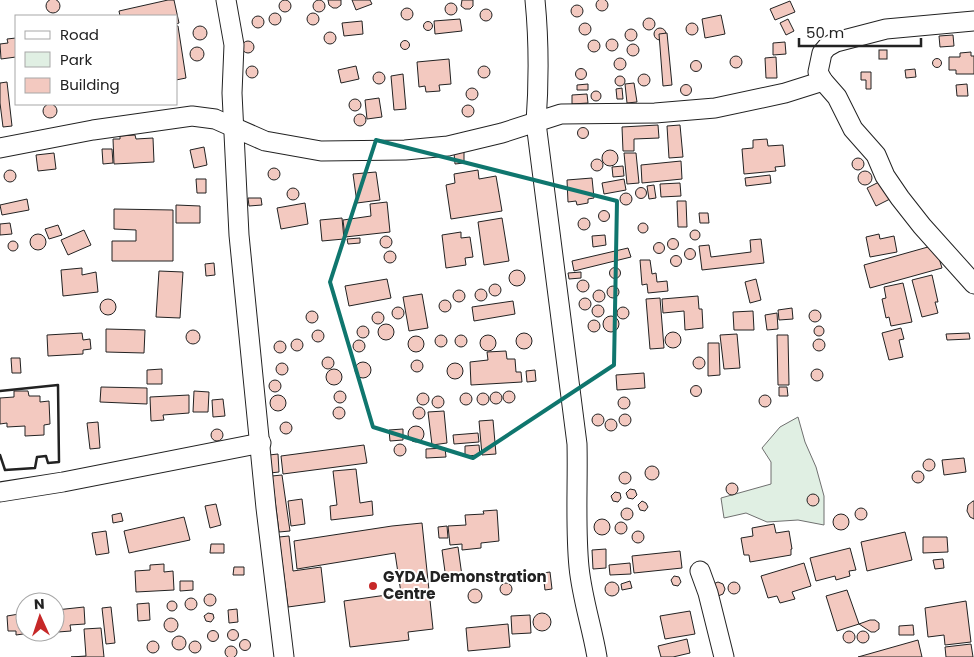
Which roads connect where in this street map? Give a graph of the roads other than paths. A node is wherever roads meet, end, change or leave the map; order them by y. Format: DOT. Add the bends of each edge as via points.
graph roads {
  1 [pos="226,0"];
  2 [pos="535,0"];
  3 [pos="974,21"];
  4 [pos="822,81"];
  5 [pos="536,122"];
  6 [pos="234,127"];
  7 [pos="0,148"];
  8 [pos="974,284"];
  9 [pos="261,443"];
  10 [pos="0,492"];
  11 [pos="700,571"];
  12 [pos="284,657"];
  13 [pos="597,657"];
  14 [pos="724,657"];
  1 -- 6 [label="street" via="234,45"];
  2 -- 5 [label="street" via="539,64"];
  3 -- 4 [label="street" via="886,30 836,42 822,53 818,72"];
  4 -- 5 [label="street" via="785,93 715,108 655,113 561,114"];
  4 -- 8 [label="street" via="836,97 854,130 876,156 900,198"];
  5 -- 6 [label="street" via="448,146 366,151 321,151 265,141"];
  5 -- 13 [label="street" via="577,444 579,566"];
  6 -- 7 [label="street" via="215,119 192,116"];
  6 -- 9 [label="street" via="239,235"];
  9 -- 10 [label="street"];
  9 -- 12 [label="street"];
  11 -- 14 [label="street"];
}
